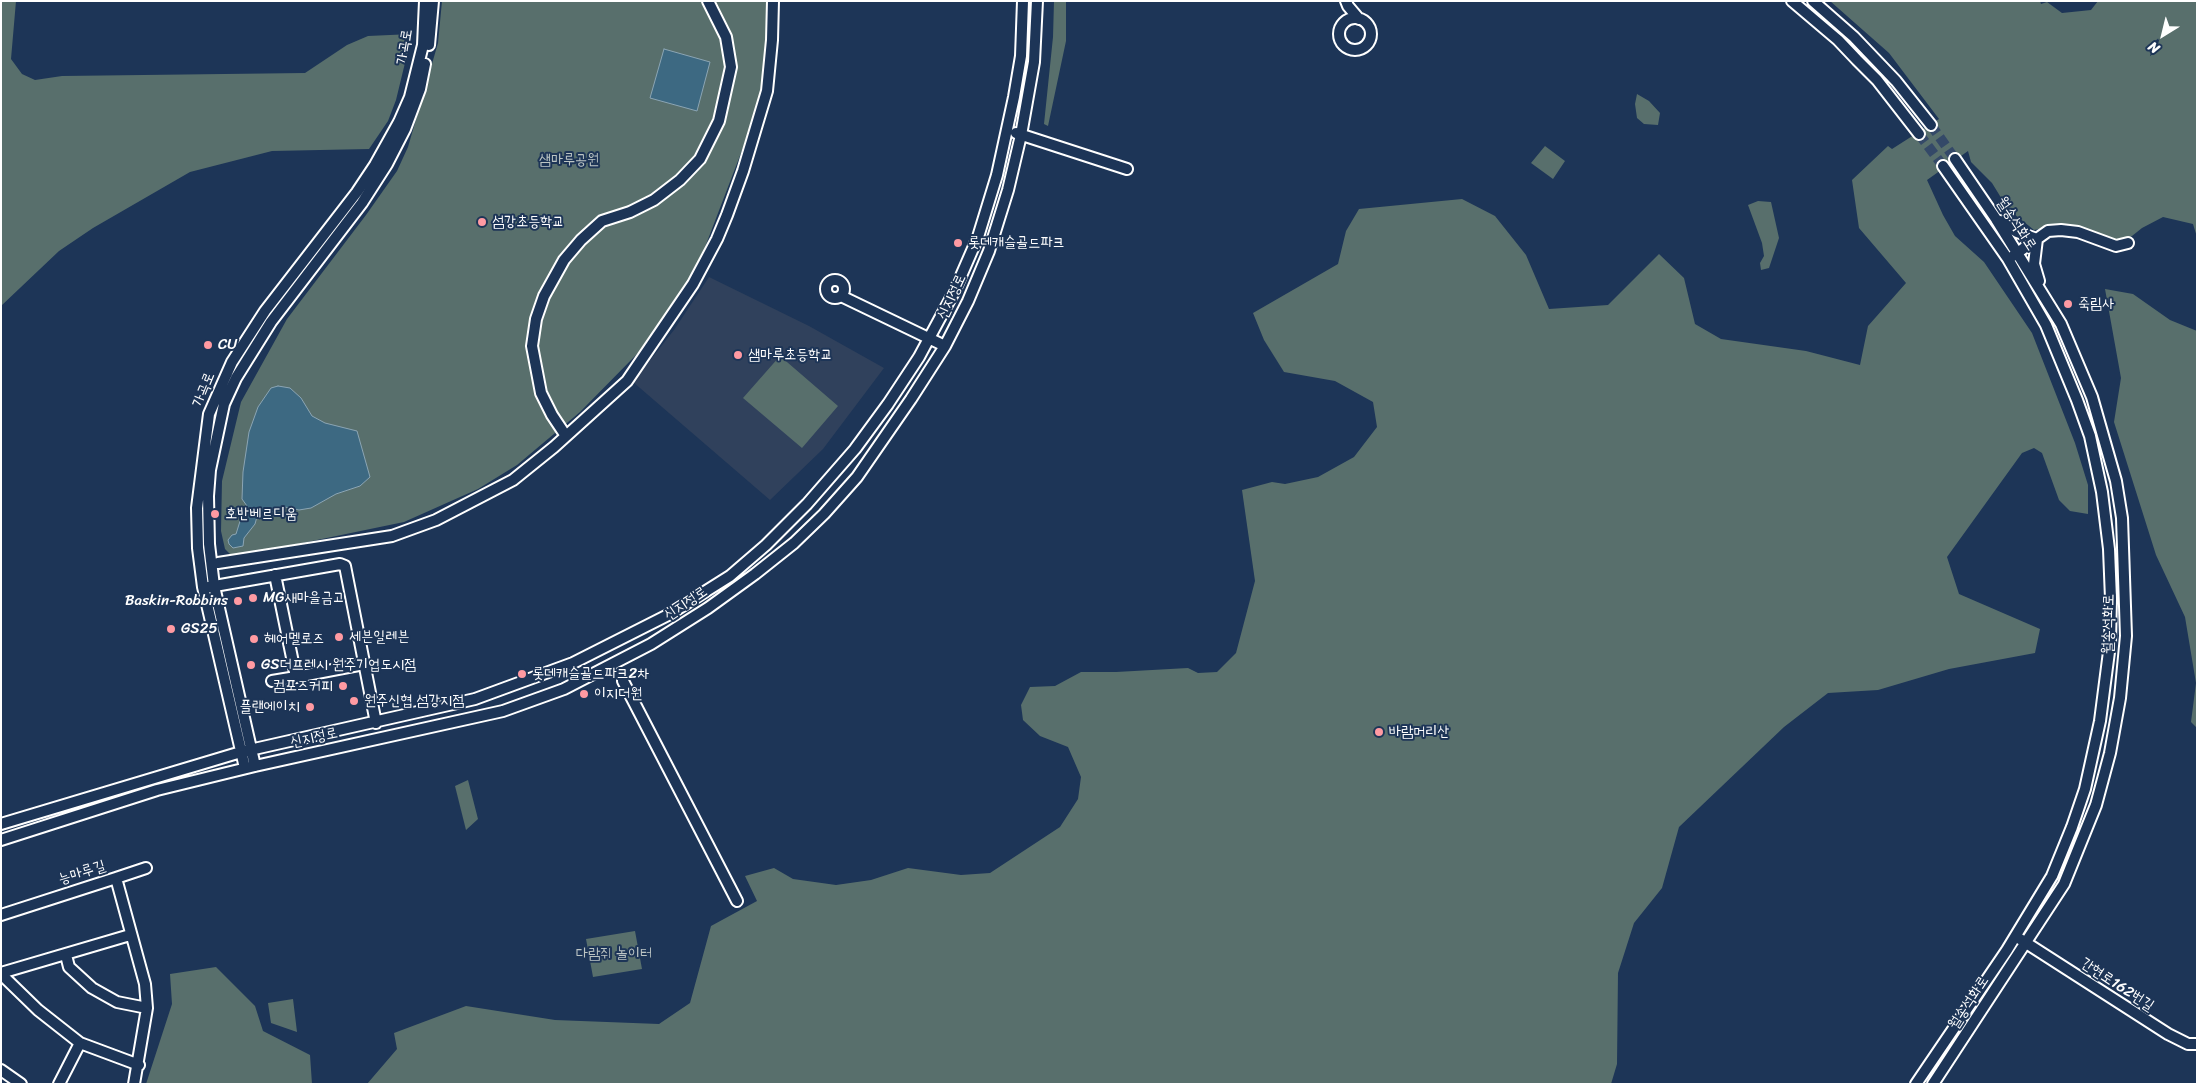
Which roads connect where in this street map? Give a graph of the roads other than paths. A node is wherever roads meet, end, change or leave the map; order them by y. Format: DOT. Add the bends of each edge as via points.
graph roads {
  1 [pos="424,1"];
  2 [pos="433,1"];
  3 [pos="708,1"];
  4 [pos="773,1"];
  5 [pos="1023,1"];
  6 [pos="1037,1"];
  7 [pos="1792,1"];
  8 [pos="1813,1"];
  9 [pos="1347,4"];
  10 [pos="1358,19"];
  11 [pos="1344,23"];
  12 [pos="1931,125"];
  13 [pos="1006,131"];
  14 [pos="1919,134"];
  15 [pos="1021,135"];
  16 [pos="1955,159"];
  17 [pos="1943,166"];
  18 [pos="1127,169"];
  19 [pos="357,200"];
  20 [pos="1996,219"];
  21 [pos="2037,239"];
  22 [pos="2128,243"];
  23 [pos="2017,252"];
  24 [pos="2008,259"];
  25 [pos="841,296"];
  26 [pos="2044,297"];
  27 [pos="930,337"];
  28 [pos="946,346"];
  29 [pos="566,436"];
  30 [pos="218,563"];
  31 [pos="275,575"];
  32 [pos="209,587"];
  33 [pos="364,664"];
  34 [pos="296,677"];
  35 [pos="623,681"];
  36 [pos="272,682"];
  37 [pos="376,723"];
  38 [pos="252,750"];
  39 [pos="241,752"];
  40 [pos="250,767"];
  41 [pos="1,824"];
  42 [pos="1,840"];
  43 [pos="146,868"];
  44 [pos="116,878"];
  45 [pos="737,901"];
  46 [pos="1,915"];
  47 [pos="130,935"];
  48 [pos="2015,936"];
  49 [pos="2025,943"];
  50 [pos="66,955"];
  51 [pos="1,974"];
  52 [pos="147,1008"];
  53 [pos="80,1043"];
  54 [pos="2197,1044"];
  55 [pos="139,1065"];
  56 [pos="1,1070"];
  57 [pos="21,1084"];
  58 [pos="59,1084"];
  59 [pos="134,1084"];
  60 [pos="1916,1084"];
  61 [pos="1933,1084"];
  1 -- 19 [label="street, 가곡로" via="423,45 410,97"];
  2 -- 19 [label="street, 가곡로" via="428,53 420,89 395,150"];
  3 -- 29 [label="street" via="726,37 731,67 720,121 700,159 654,200 602,221 580,240 564,260 544,296 536,320 532,346 541,393"];
  4 -- 29 [label="street" via="768,91 717,239 693,284 627,381"];
  5 -- 13 [label="street, 신지정로" via="1020,56"];
  6 -- 15 [label="street, 신지정로" via="1034,62"];
  7 -- 14 [label="street" via="1858,60"];
  8 -- 12 [label="street" via="1854,37 1896,81"];
  9 -- 10 [label="street"];
  9 -- 11 [label="street"];
  10 -- 11 [label="street"];
  10 -- 11 [label="street" via="1367,24 1370,33 1368,42 1360,49 1351,49 1342,43 1339,32"];
  13 -- 15 [label="street"];
  13 -- 27 [label="street, 신지정로" via="997,175 978,237"];
  15 -- 18 [label="street"];
  15 -- 28 [label="street, 신지정로" via="989,251"];
  16 -- 20 [label="street, 월송석화로"];
  17 -- 24 [label="street, 월송석화로"];
  19 -- 32 [label="street, 가곡로" via="270,322 224,404 210,470"];
  20 -- 21 [label="street"];
  20 -- 23 [label="street, 월송석화로"];
  21 -- 22 [label="street" via="2048,232 2061,230 2078,232 2116,246"];
  21 -- 23 [label="street"];
  21 -- 26 [label="street" via="2034,264"];
  23 -- 24 [label="street"];
  23 -- 26 [label="street, 월송석화로"];
  24 -- 48 [label="street, 월송석화로" via="2046,325 2090,436 2102,492 2111,599 2110,644 2102,714 2085,789 2052,876"];
  25 -- 27 [label="street"];
  26 -- 49 [label="street, 월송석화로" via="2061,324 2104,431 2116,481 2124,537 2126,636 2120,698 2096,805 2064,884"];
  27 -- 28 [label="street"];
  27 -- 37 [label="street, 신지정로" via="888,404 838,470 766,545 730,576 668,615 564,666 475,700"];
  28 -- 40 [label="street, 신지정로" via="873,456 824,514 755,574 652,644 564,689 503,711"];
  29 -- 30 [label="street" via="513,480 436,520 392,536"];
  31 -- 32 [label="street"];
  31 -- 33 [label="street" via="340,564 345,566"];
  31 -- 34 [label="street"];
  32 -- 38 [label="street, 가곡로"];
  32 -- 39 [label="street, 가곡로"];
  33 -- 34 [label="street"];
  33 -- 37 [label="street"];
  34 -- 36 [label="street"];
  35 -- 45 [label="street"];
  37 -- 38 [label="street, 신지정로"];
  38 -- 39 [label="street, 신지정로"];
  38 -- 40 [label="street, 가곡로"];
  39 -- 40 [label="street, 가곡로"];
  39 -- 41 [label="street"];
  40 -- 42 [label="street, 신지정로" via="158,790"];
  43 -- 44 [label="street"];
  44 -- 46 [label="street, 능마루길"];
  44 -- 47 [label="street, 능마루길"];
  47 -- 50 [label="street"];
  47 -- 52 [label="street, 능마루길" via="145,984"];
  48 -- 49 [label="street, 간현로162번길"];
  48 -- 60 [label="street, 월송석화로"];
  49 -- 54 [label="street, 간현로162번길" via="2168,1034 2188,1044"];
  49 -- 61 [label="street, 월송석화로"];
  50 -- 51 [label="street"];
  50 -- 52 [label="street" via="69,967 92,988 117,1002"];
  51 -- 53 [label="street" via="38,1010"];
  52 -- 55 [label="street, 능마루길"];
  53 -- 55 [label="street"];
  53 -- 58 [label="street"];
  55 -- 59 [label="street, 능마루길"];
  56 -- 57 [label="street"];
}
